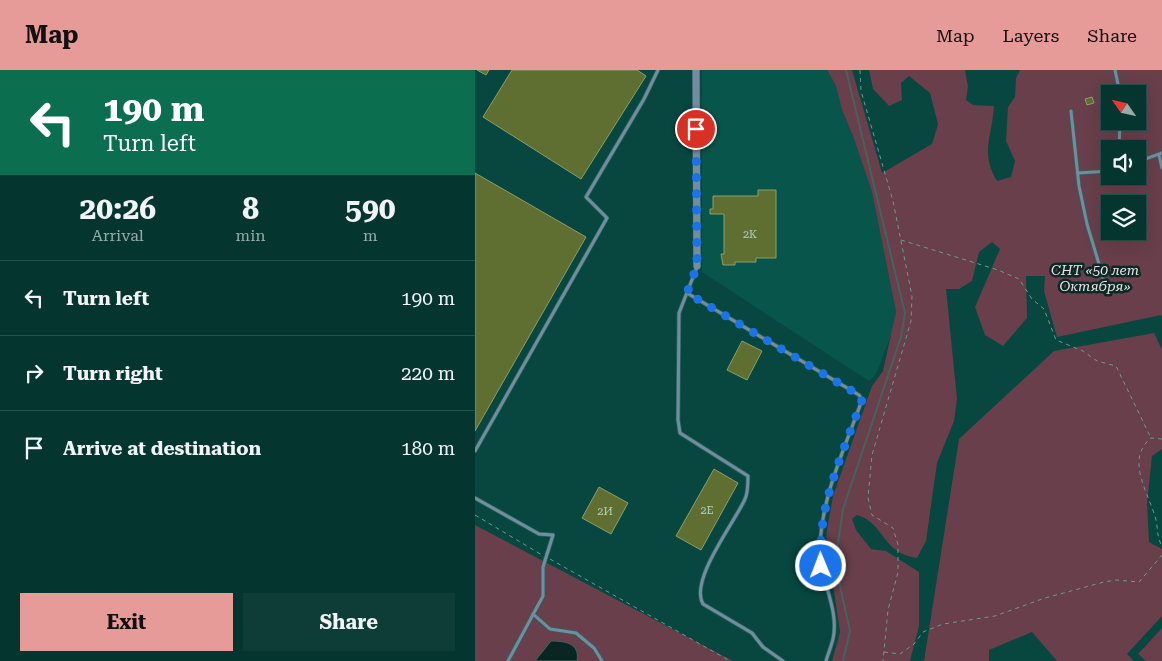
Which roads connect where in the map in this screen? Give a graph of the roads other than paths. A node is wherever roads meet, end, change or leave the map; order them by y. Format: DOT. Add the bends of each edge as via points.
graph roads {
  1 [pos="658,70"];
  2 [pos="696,70"];
  3 [pos="1115,70"];
  4 [pos="1118,85"];
  5 [pos="1071,111"];
  6 [pos="1160,154"];
  7 [pos="1146,159"];
  8 [pos="1162,168"];
  9 [pos="1101,172"];
  10 [pos="1078,173"];
  11 [pos="697,266"];
  12 [pos="687,293"];
  13 [pos="1107,294"];
  14 [pos="475,451"];
  15 [pos="475,498"];
  16 [pos="533,614"];
  17 [pos="508,661"];
  18 [pos="602,661"];
  19 [pos="783,661"];
  20 [pos="825,661"];
  1 -- 14 [label="lane" via="586,197 607,218"];
  2 -- 11 [label="street"];
  3 -- 4 [label="lane"];
  5 -- 10 [label="lane"];
  6 -- 7 [label="lane"];
  6 -- 8 [label="lane"];
  9 -- 10 [label="lane"];
  10 -- 13 [label="lane" via="1087,224"];
  11 -- 12 [label="lane"];
  12 -- 19 [label="lane" via="679,313 678,420 681,433 748,476 746,498 713,554 700,590 700,600 752,633 763,647"];
  12 -- 20 [label="lane" via="859,395 862,400 826,500 820,556 834,627"];
  15 -- 16 [label="lane" via="539,534 553,535 543,567 543,596"];
  16 -- 17 [label="lane"];
  16 -- 18 [label="lane" via="550,629 576,633 595,648"];
}
